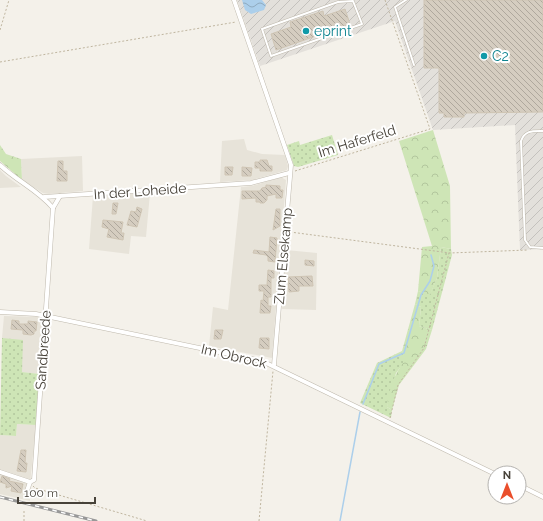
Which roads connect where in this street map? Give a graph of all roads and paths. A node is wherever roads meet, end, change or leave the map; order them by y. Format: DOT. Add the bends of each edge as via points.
graph roads {
  1 [pos="9,0"];
  2 [pos="234,0"];
  3 [pos="354,0"];
  4 [pos="385,0"];
  5 [pos="406,0"];
  6 [pos="241,21"];
  7 [pos="0,30"];
  8 [pos="0,62"];
  9 [pos="414,65"];
  10 [pos="543,131"];
  11 [pos="0,165"];
  12 [pos="289,173"];
  13 [pos="60,196"];
  14 [pos="44,197"];
  15 [pos="53,208"];
  16 [pos="286,232"];
  17 [pos="543,248"];
  18 [pos="527,250"];
  19 [pos="450,253"];
  20 [pos="0,312"];
  21 [pos="46,316"];
  22 [pos="274,365"];
  23 [pos="389,422"];
  24 [pos="487,470"];
  25 [pos="0,472"];
  26 [pos="30,482"];
  27 [pos="527,489"];
  28 [pos="27,491"];
  29 [pos="543,497"];
  30 [pos="24,511"];
  31 [pos="24,521"];
  32 [pos="147,521"];
  33 [pos="259,521"];
  1 -- 7 [label="path"];
  2 -- 6 [label="street, Zum Elsekamp"];
  3 -- 3 [label="lane" via="338,2 262,28 271,56 362,24"];
  4 -- 12 [label="path, Im Haferfeld" via="430,129"];
  5 -- 9 [label="lane" via="395,7"];
  6 -- 8 [label="path"];
  6 -- 12 [label="street, Zum Elsekamp" via="290,165"];
  10 -- 17 [label="lane" via="529,132 523,136 521,142 525,240 530,247"];
  11 -- 14 [label="street"];
  12 -- 13 [label="street, In der Loheide" via="251,183"];
  12 -- 16 [label="street, Zum Elsekamp"];
  13 -- 14 [label="street, In der Loheide"];
  13 -- 15 [label="street, Sandbreede"];
  14 -- 15 [label="street"];
  15 -- 21 [label="street, Sandbreede"];
  16 -- 19 [label="path"];
  16 -- 22 [label="street, Zum Elsekamp"];
  18 -- 19 [label="path"];
  19 -- 23 [label="path" via="424,348 398,385"];
  20 -- 21 [label="street, Im Obrock"];
  21 -- 22 [label="street, Im Obrock"];
  21 -- 26 [label="street, Sandbreede" via="34,480"];
  22 -- 23 [label="street, Im Obrock"];
  22 -- 33 [label="path"];
  23 -- 24 [label="street, Im Obrock"];
  25 -- 26 [label="street"];
  26 -- 28 [label="street, Sandbreede"];
  26 -- 32 [label="path" via="35,488"];
  27 -- 29 [label="street"];
  30 -- 31 [label="path"];
}
